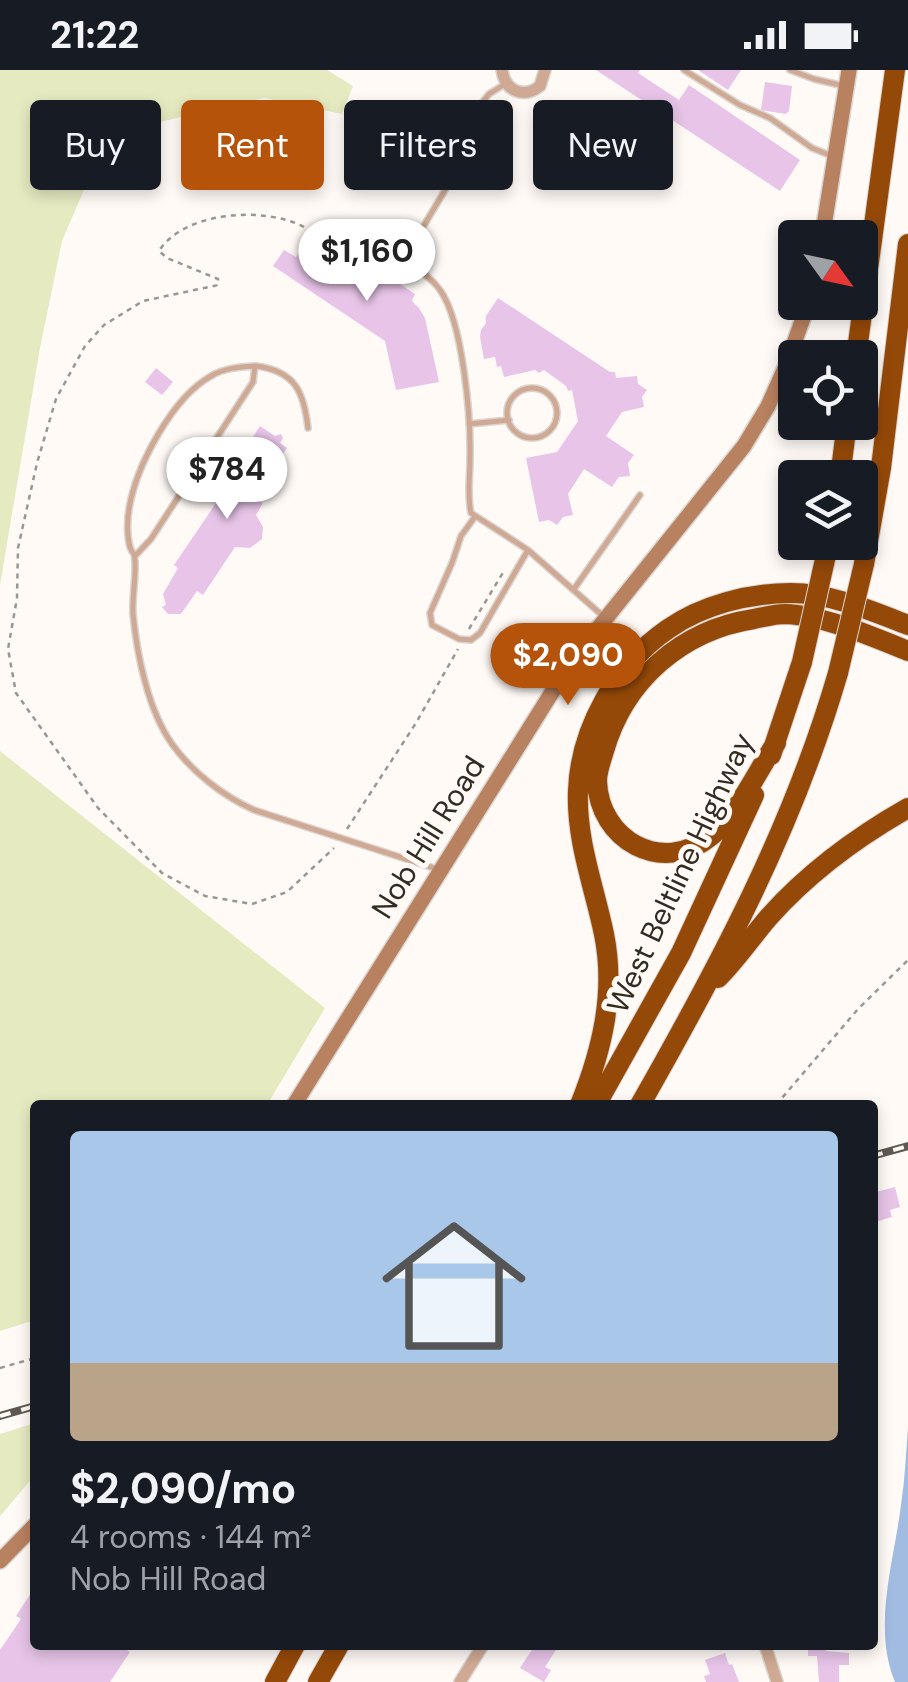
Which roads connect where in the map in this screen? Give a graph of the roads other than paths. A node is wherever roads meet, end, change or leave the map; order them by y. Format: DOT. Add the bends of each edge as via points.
graph roads {
  1 [pos="545,70"];
  2 [pos="684,70"];
  3 [pos="790,70"];
  4 [pos="895,70"];
  5 [pos="504,76"];
  6 [pos="848,78"];
  7 [pos="835,157"];
  8 [pos="825,220"];
  9 [pos="908,244"];
  10 [pos="901,295"];
  11 [pos="803,320"];
  12 [pos="858,340"];
  13 [pos="908,353"];
  14 [pos="255,366"];
  15 [pos="509,420"];
  16 [pos="468,424"];
  17 [pos="308,428"];
  18 [pos="640,495"];
  19 [pos="475,517"];
  20 [pos="528,550"];
  21 [pos="135,556"];
  22 [pos="825,560"];
  23 [pos="574,589"];
  24 [pos="605,618"];
  25 [pos="908,626"];
  26 [pos="908,651"];
  27 [pos="776,743"];
  28 [pos="908,808"];
  29 [pos="440,870"];
  30 [pos="703,994"];
  31 [pos="297,1100"];
  32 [pos="582,1100"];
  33 [pos="599,1100"];
  34 [pos="643,1100"];
  35 [pos="30,1530"];
  36 [pos="0,1561"];
  37 [pos="293,1650"];
  38 [pos="336,1650"];
  39 [pos="480,1650"];
  40 [pos="767,1650"];
  41 [pos="275,1682"];
  42 [pos="318,1682"];
  43 [pos="460,1682"];
  44 [pos="777,1682"];
  1 -- 5 [label="street" via="540,86 528,93 515,92"];
  2 -- 7 [label="lane"];
  3 -- 6 [label="lane" via="814,79"];
  4 -- 12 [label="highway"];
  5 -- 16 [label="lane" via="476,110 454,175 404,259 440,290 450,310"];
  6 -- 7 [label="street"];
  7 -- 8 [label="street"];
  9 -- 10 [label="highway"];
  10 -- 13 [label="highway"];
  10 -- 30 [label="highway, bridge" via="881,468 838,673 798,793"];
  11 -- 24 [label="street, Nob Hill Road" via="744,446"];
  14 -- 17 [label="lane" via="288,376 305,398"];
  14 -- 21 [label="lane" via="253,382"];
  14 -- 21 [label="lane" via="211,376 158,434 129,510"];
  15 -- 15 [label="lane" via="518,434 535,438 550,431 556,407 541,390 526,390 509,405"];
  15 -- 16 [label="lane"];
  16 -- 19 [label="lane" via="468,503"];
  18 -- 23 [label="lane"];
  19 -- 20 [label="lane"];
  19 -- 20 [label="lane" via="430,613 432,625 464,639 480,633"];
  20 -- 23 [label="lane"];
  21 -- 29 [label="lane" via="133,612 144,679 161,725 196,770 254,810"];
  22 -- 27 [label="highway, West Beltline Highway, bridge"];
  23 -- 24 [label="lane"];
  24 -- 29 [label="street, Nob Hill Road" via="570,662"];
  25 -- 32 [label="highway" via="834,600 794,593 750,596 667,629 630,663 586,744 578,790 580,836 609,985 604,1031"];
  26 -- 27 [label="highway" via="826,621 784,614 694,636 626,700 596,778 602,809 619,835 639,849 685,850 710,838 728,818"];
  27 -- 33 [label="highway, West Beltline Highway" via="681,953"];
  28 -- 30 [label="highway" via="811,876"];
  29 -- 31 [label="street, Nob Hill Road"];
  30 -- 34 [label="highway"];
  35 -- 36 [label="street"];
  37 -- 41 [label="highway"];
  38 -- 42 [label="highway"];
  39 -- 43 [label="street"];
  40 -- 44 [label="street"];
}
